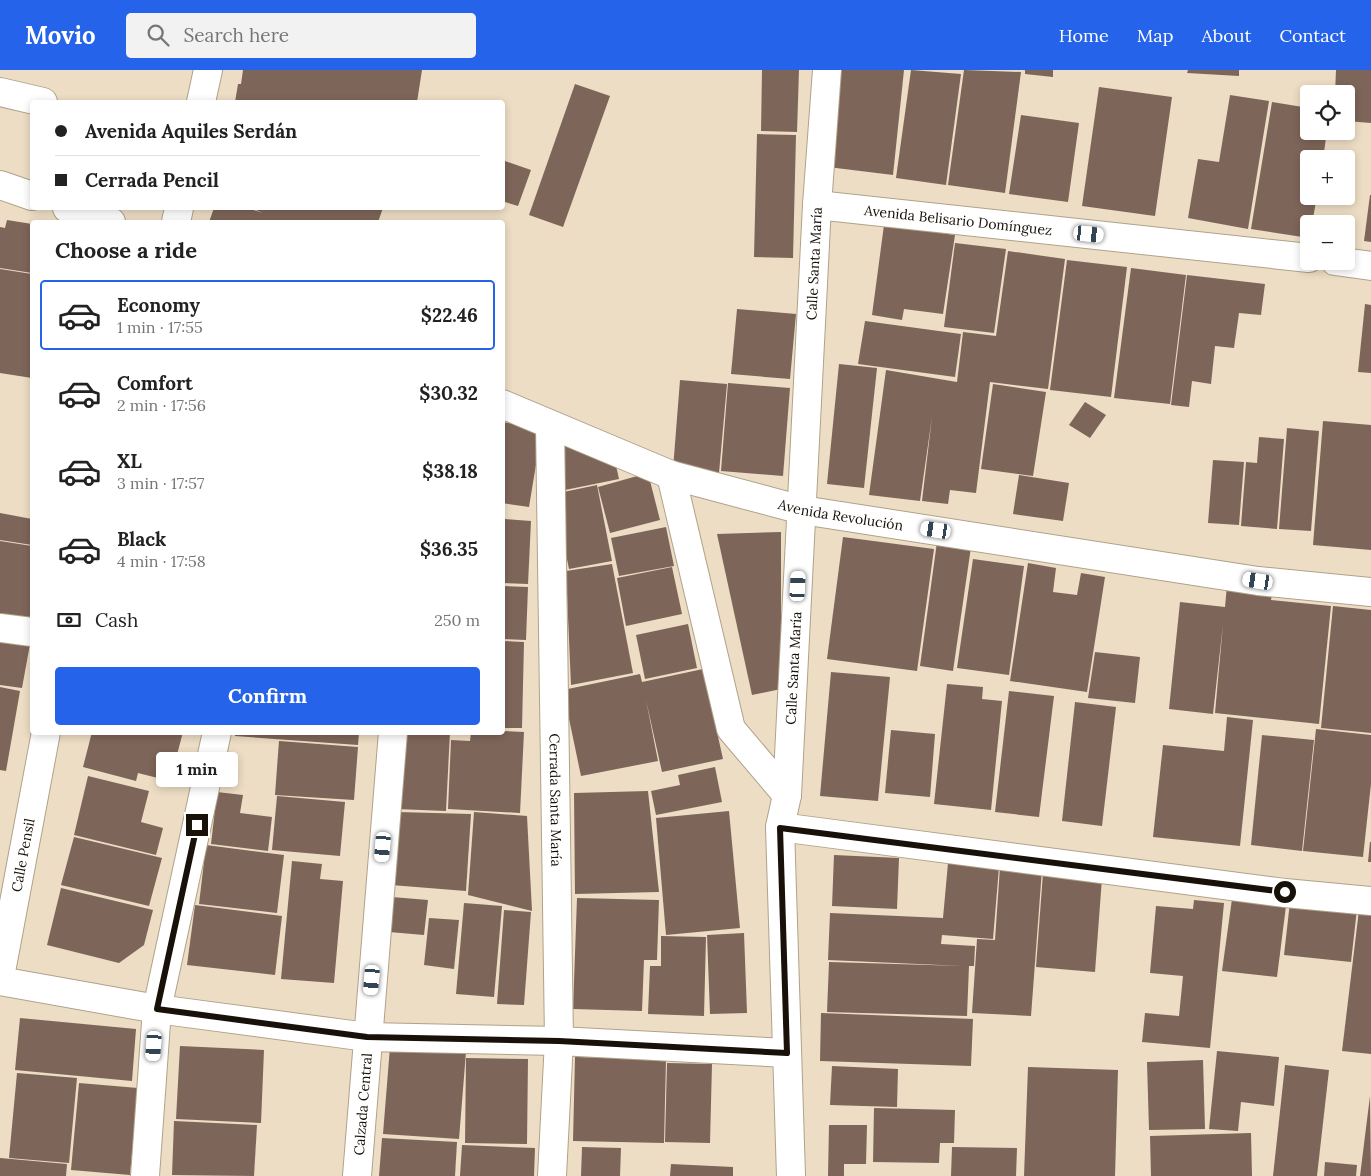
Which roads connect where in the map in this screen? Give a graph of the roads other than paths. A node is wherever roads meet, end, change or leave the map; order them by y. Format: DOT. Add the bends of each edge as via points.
graph roads {
  1 [pos="208,70"];
  2 [pos="827,70"];
  3 [pos="0,92"];
  4 [pos="34,100"];
  5 [pos="201,100"];
  6 [pos="0,185"];
  7 [pos="30,195"];
  8 [pos="818,205"];
  9 [pos="73,210"];
  10 [pos="105,220"];
  11 [pos="1300,257"];
  12 [pos="1355,264"];
  13 [pos="1371,266"];
  14 [pos="505,405"];
  15 [pos="550,425"];
  16 [pos="671,475"];
  17 [pos="802,510"];
  18 [pos="1371,592"];
  19 [pos="0,628"];
  20 [pos="30,632"];
  21 [pos="45,735"];
  22 [pos="217,735"];
  23 [pos="393,735"];
  24 [pos="787,795"];
  25 [pos="780,828"];
  26 [pos="1371,901"];
  27 [pos="0,979"];
  28 [pos="157,1009"];
  29 [pos="367,1037"];
  30 [pos="559,1041"];
  31 [pos="787,1053"];
  32 [pos="145,1176"];
  33 [pos="357,1176"];
  34 [pos="552,1176"];
  35 [pos="791,1176"];
  1 -- 5 [label="street"];
  2 -- 8 [label="street, Calle Santa María"];
  3 -- 4 [label="street"];
  6 -- 7 [label="street"];
  8 -- 11 [label="street, Avenida Belisario Domínguez"];
  8 -- 17 [label="street, Calle Santa María"];
  9 -- 10 [label="street"];
  12 -- 13 [label="street"];
  14 -- 15 [label="street, Avenida Revolución"];
  15 -- 16 [label="street, Avenida Revolución"];
  15 -- 30 [label="street, Cerrada Santa María"];
  16 -- 17 [label="street, Avenida Revolución"];
  16 -- 24 [label="street" via="731,729"];
  17 -- 18 [label="street, Avenida Revolución" via="1258,581"];
  17 -- 24 [label="street, Calle Santa María"];
  19 -- 20 [label="street"];
  21 -- 27 [label="street, Calle Pensil"];
  22 -- 28 [label="street"];
  23 -- 29 [label="street, Calzada Central"];
  24 -- 25 [label="street, Calle Santa María"];
  25 -- 26 [label="street"];
  25 -- 31 [label="street, Calle Santa María"];
  27 -- 28 [label="street"];
  28 -- 29 [label="street"];
  28 -- 32 [label="street"];
  29 -- 30 [label="street"];
  29 -- 33 [label="street, Calzada Central"];
  30 -- 31 [label="street"];
  30 -- 34 [label="street, Cerrada Santa María"];
  31 -- 35 [label="street, Calle Santa María"];
}
